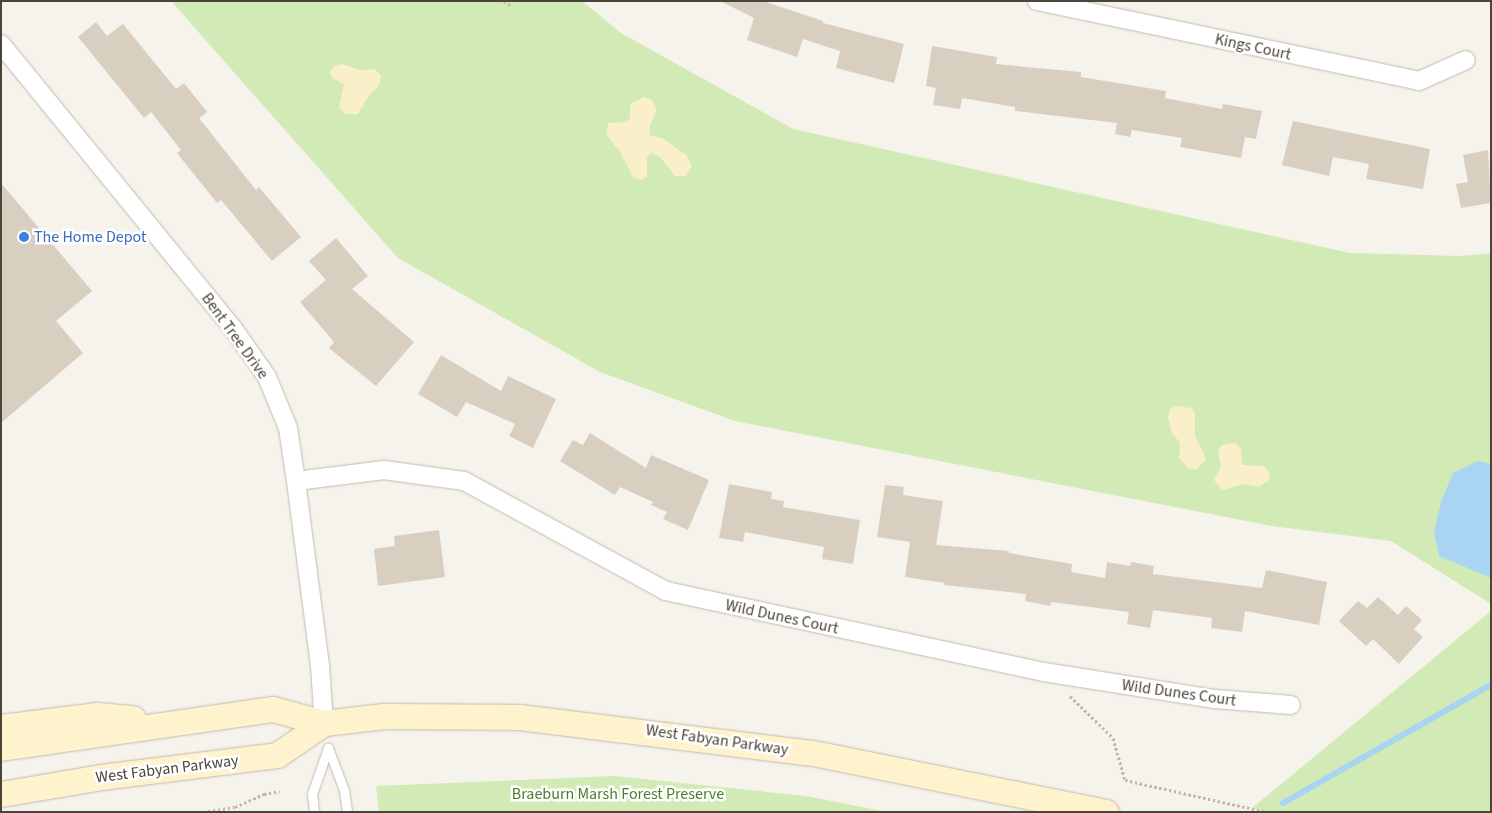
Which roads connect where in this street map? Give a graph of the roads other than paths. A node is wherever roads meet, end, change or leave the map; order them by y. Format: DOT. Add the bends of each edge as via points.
graph roads {
  1 [pos="1043,2"];
  2 [pos="1,44"];
  3 [pos="1466,60"];
  4 [pos="296,481"];
  5 [pos="1291,706"];
  6 [pos="175,722"];
  7 [pos="324,723"];
  8 [pos="1,728"];
  9 [pos="1,748"];
  10 [pos="1,794"];
  11 [pos="314,812"];
  12 [pos="347,812"];
  13 [pos="1106,812"];
  1 -- 3 [label="street, Kings Court" via="1419,81"];
  2 -- 4 [label="street, Bent Tree Drive" via="232,327 267,377 288,428"];
  4 -- 5 [label="street, Wild Dunes Court" via="384,470 464,481 666,591 1044,672 1215,699"];
  4 -- 7 [label="street, Bent Tree Drive" via="320,666"];
  6 -- 7 [label="main road, West Fabyan Parkway" via="273,709"];
  6 -- 8 [label="main road" via="98,715"];
  6 -- 9 [label="main road, West Fabyan Parkway"];
  7 -- 10 [label="main road, West Fabyan Parkway" via="277,755 101,777"];
  7 -- 13 [label="main road, West Fabyan Parkway" via="384,716 519,717 621,727 813,753"];
  11 -- 12 [label="lane" via="312,794 328,748 344,790"];
}
